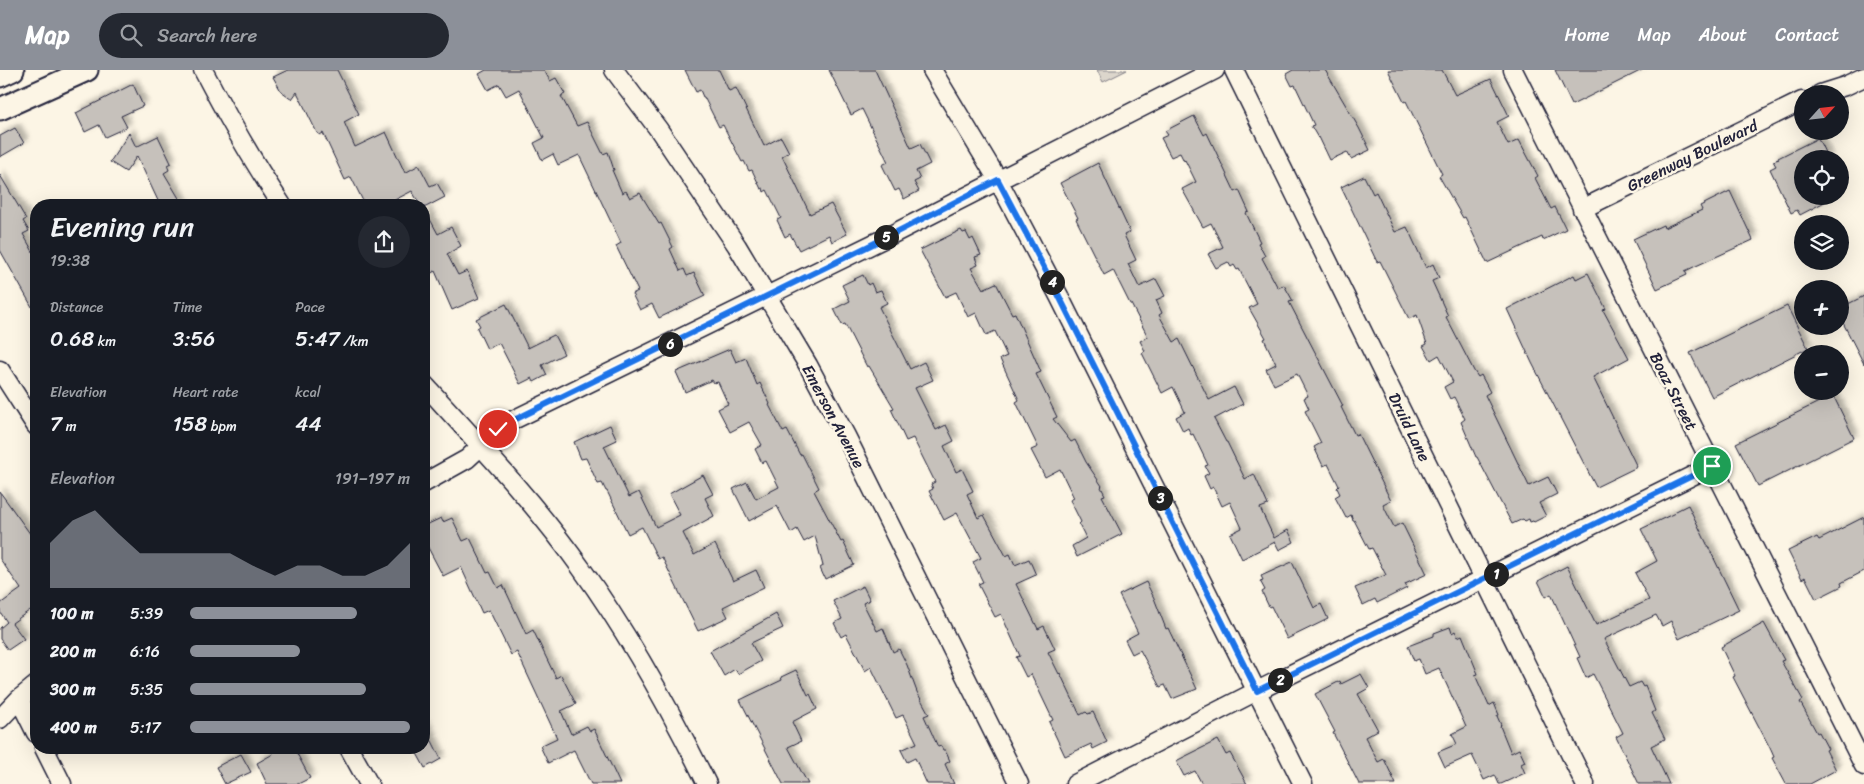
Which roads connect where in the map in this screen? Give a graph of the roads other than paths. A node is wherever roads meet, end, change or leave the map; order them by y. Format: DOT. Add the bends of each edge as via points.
graph roads {
  1 [pos="13,70"];
  2 [pos="87,70"];
  3 [pos="203,70"];
  4 [pos="614,70"];
  5 [pos="932,70"];
  6 [pos="1215,70"];
  7 [pos="1234,70"];
  8 [pos="1513,70"];
  9 [pos="0,76"];
  10 [pos="1864,77"];
  11 [pos="1847,85"];
  12 [pos="1794,105"];
  13 [pos="0,109"];
  14 [pos="998,180"];
  15 [pos="278,199"];
  16 [pos="1582,209"];
  17 [pos="768,296"];
  18 [pos="0,370"];
  19 [pos="430,391"];
  20 [pos="30,417"];
  21 [pos="480,446"];
  22 [pos="1712,466"];
  23 [pos="430,480"];
  24 [pos="1485,579"];
  25 [pos="30,690"];
  26 [pos="1257,691"];
  27 [pos="20,699"];
  28 [pos="0,719"];
  29 [pos="30,720"];
  30 [pos="47,754"];
  31 [pos="352,754"];
  32 [pos="1864,766"];
  33 [pos="62,784"];
  34 [pos="369,784"];
  35 [pos="707,784"];
  36 [pos="1019,784"];
  37 [pos="1075,784"];
  38 [pos="1303,784"];
  39 [pos="1585,784"];
  1 -- 9 [label="main road"];
  2 -- 13 [label="main road"];
  3 -- 15 [label="street"];
  4 -- 17 [label="street, Emerson Avenue" via="669,146"];
  5 -- 14 [label="street"];
  6 -- 14 [label="street"];
  7 -- 24 [label="street, Druid Lane"];
  8 -- 16 [label="street, Boaz Street"];
  10 -- 11 [label="street"];
  12 -- 16 [label="street, Greenway Boulevard"];
  14 -- 17 [label="street"];
  14 -- 26 [label="street"];
  16 -- 22 [label="street, Boaz Street"];
  17 -- 21 [label="street" via="506,424"];
  17 -- 36 [label="street, Emerson Avenue" via="846,436"];
  18 -- 20 [label="street"];
  19 -- 21 [label="street"];
  21 -- 23 [label="street" via="460,464"];
  21 -- 35 [label="street" via="547,523 611,612 676,722"];
  22 -- 24 [label="street"];
  22 -- 32 [label="street, Boaz Street"];
  24 -- 26 [label="street"];
  24 -- 39 [label="street, Druid Lane"];
  25 -- 27 [label="street"];
  26 -- 37 [label="street"];
  26 -- 38 [label="street"];
  27 -- 28 [label="street"];
  27 -- 29 [label="street"];
  30 -- 33 [label="street"];
  31 -- 34 [label="street"];
}
